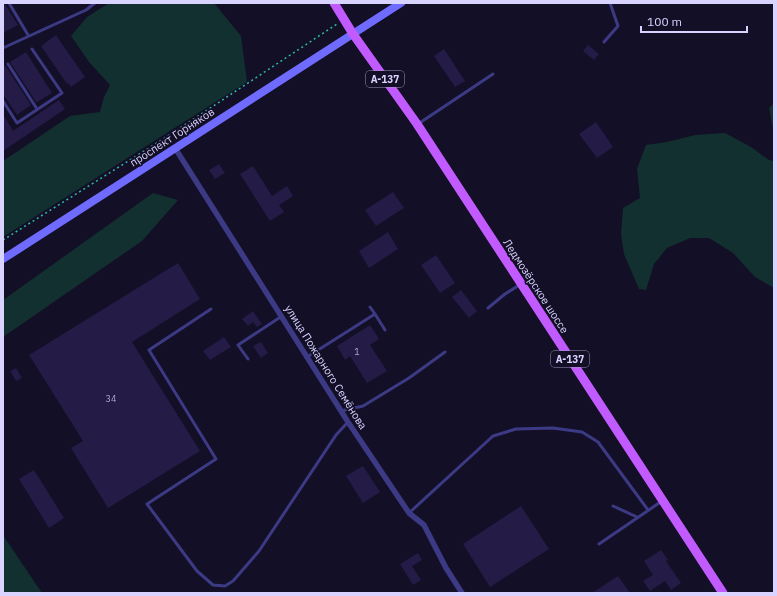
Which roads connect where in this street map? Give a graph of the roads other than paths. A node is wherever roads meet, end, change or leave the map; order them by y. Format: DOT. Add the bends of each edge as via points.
graph roads {
  1 [pos="9,3"];
  2 [pos="95,3"];
  3 [pos="334,3"];
  4 [pos="401,3"];
  5 [pos="610,3"];
  6 [pos="353,34"];
  7 [pos="28,35"];
  8 [pos="604,42"];
  9 [pos="3,48"];
  10 [pos="32,49"];
  11 [pos="8,64"];
  12 [pos="493,74"];
  13 [pos="3,101"];
  14 [pos="37,109"];
  15 [pos="417,124"];
  16 [pos="175,148"];
  17 [pos="3,259"];
  18 [pos="521,284"];
  19 [pos="211,308"];
  20 [pos="370,308"];
  21 [pos="488,308"];
  22 [pos="375,314"];
  23 [pos="282,316"];
  24 [pos="385,330"];
  25 [pos="445,352"];
  26 [pos="308,357"];
  27 [pos="248,359"];
  28 [pos="341,411"];
  29 [pos="348,422"];
  30 [pos="662,500"];
  31 [pos="613,506"];
  32 [pos="648,510"];
  33 [pos="409,513"];
  34 [pos="637,516"];
  35 [pos="599,544"];
  36 [pos="462,593"];
  37 [pos="723,593"];
  1 -- 7 [label="lane"];
  2 -- 7 [label="lane" via="86,10"];
  3 -- 6 [label="main road, А-137"];
  4 -- 6 [label="main road, проспект Горняков"];
  5 -- 8 [label="lane" via="618,26"];
  6 -- 15 [label="main road, Ледмозёрское шоссе / А-137"];
  6 -- 16 [label="main road, проспект Горняков"];
  7 -- 9 [label="lane"];
  10 -- 14 [label="lane" via="62,93"];
  11 -- 14 [label="lane"];
  12 -- 15 [label="lane"];
  13 -- 14 [label="lane" via="17,123"];
  15 -- 18 [label="main road, Ледмозёрское шоссе / А-137"];
  16 -- 17 [label="main road, проспект Горняков"];
  16 -- 23 [label="street, улица Пожарного Семёнова"];
  18 -- 21 [label="lane"];
  18 -- 30 [label="main road, Ледмозёрское шоссе / А-137"];
  19 -- 29 [label="lane" via="149,350 216,459 147,504 197,571 213,585 224,586 233,581 260,552 336,435"];
  20 -- 22 [label="lane"];
  22 -- 24 [label="lane"];
  22 -- 26 [label="lane"];
  23 -- 26 [label="street, улица Пожарного Семёнова"];
  23 -- 27 [label="lane" via="238,345"];
  25 -- 28 [label="lane" via="410,378 363,406"];
  26 -- 28 [label="street, улица Пожарного Семёнова"];
  28 -- 29 [label="street, улица Пожарного Семёнова"];
  29 -- 33 [label="street, улица Пожарного Семёнова"];
  30 -- 32 [label="lane"];
  30 -- 37 [label="main road, Ледмозёрское шоссе / А-137"];
  31 -- 34 [label="lane"];
  32 -- 33 [label="lane" via="598,442 582,432 553,428 516,429 493,436"];
  32 -- 34 [label="lane"];
  33 -- 36 [label="street, улица Пожарного Семёнова" via="424,525"];
  34 -- 35 [label="lane"];
}
